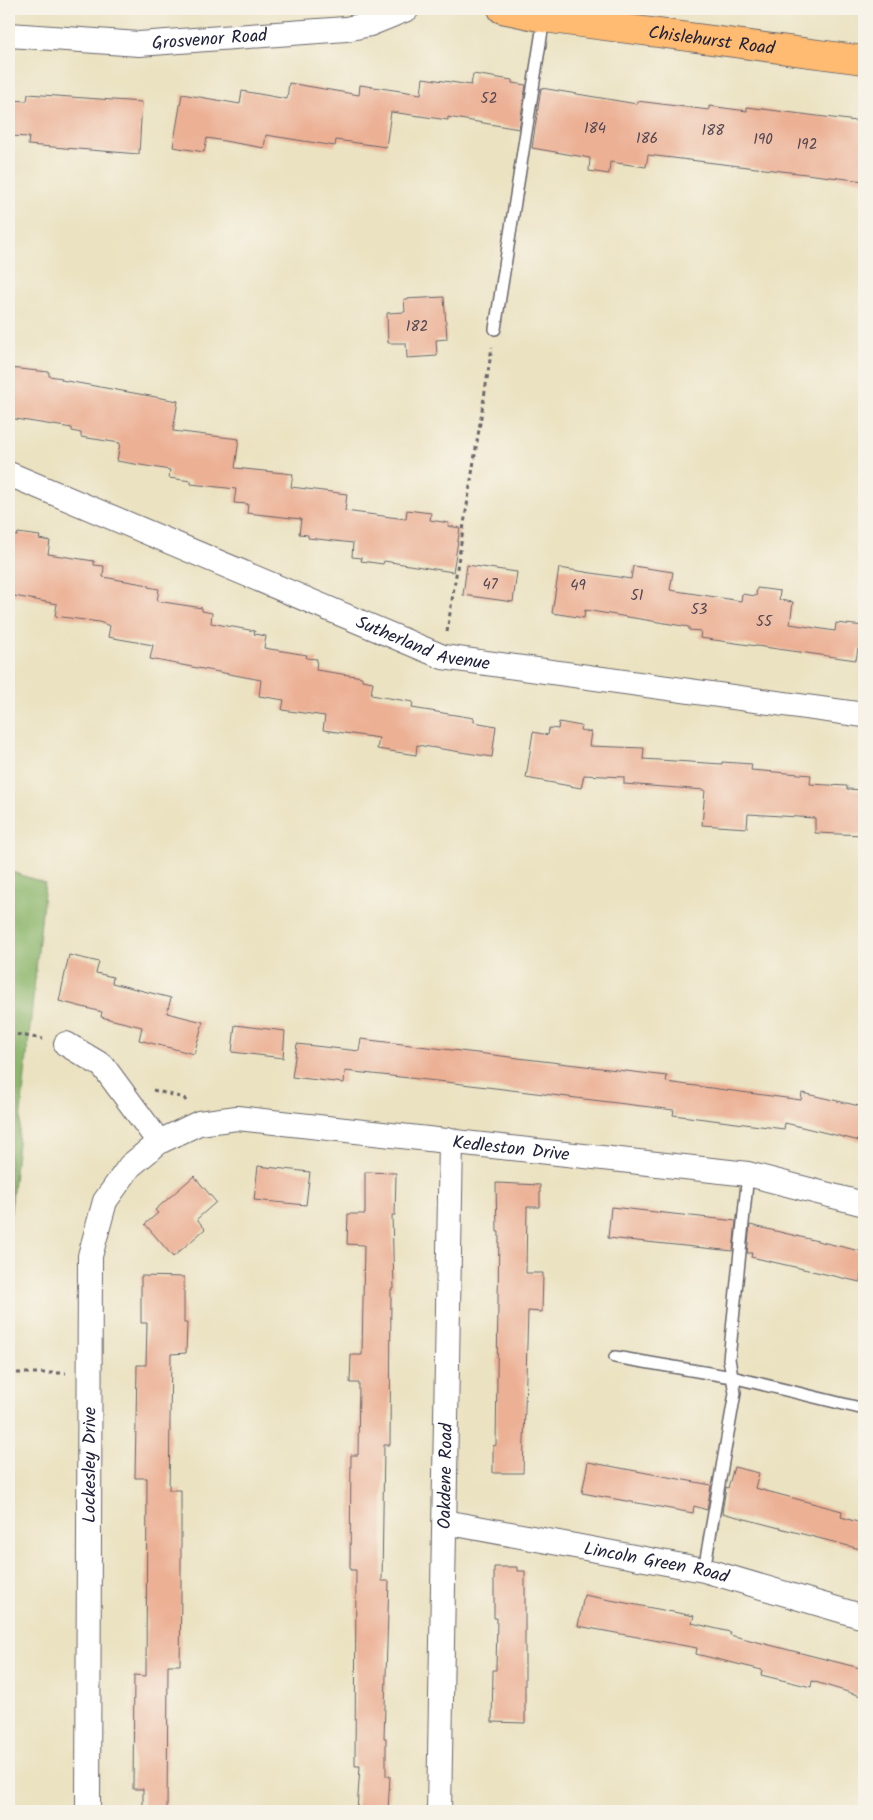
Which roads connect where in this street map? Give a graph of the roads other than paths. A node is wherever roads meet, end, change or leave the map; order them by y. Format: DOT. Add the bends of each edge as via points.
graph roads {
  1 [pos="407,9"];
  2 [pos="502,9"];
  3 [pos="544,18"];
  4 [pos="9,35"];
  5 [pos="864,60"];
  6 [pos="495,329"];
  7 [pos="9,474"];
  8 [pos="864,715"];
  9 [pos="66,1044"];
  10 [pos="451,1140"];
  11 [pos="159,1142"];
  12 [pos="748,1174"];
  13 [pos="864,1204"];
  14 [pos="616,1357"];
  15 [pos="732,1377"];
  16 [pos="864,1409"];
  17 [pos="445,1522"];
  18 [pos="704,1570"];
  19 [pos="864,1617"];
  20 [pos="88,1811"];
  21 [pos="439,1811"];
  1 -- 4 [label="street, Grosvenor Road" via="370,24 346,29 149,43"];
  2 -- 3 [label="main road, Chislehurst Road"];
  3 -- 5 [label="main road, Chislehurst Road"];
  3 -- 6 [label="lane"];
  7 -- 8 [label="street, Sutherland Avenue" via="443,657"];
  9 -- 11 [label="street" via="103,1066"];
  10 -- 11 [label="street, Kedleston Drive" via="237,1118 199,1124"];
  10 -- 12 [label="street, Kedleston Drive"];
  10 -- 17 [label="street, Oakdene Road"];
  11 -- 20 [label="street, Lockesley Drive" via="130,1166 105,1201 90,1256"];
  12 -- 13 [label="street, Kedleston Drive"];
  12 -- 15 [label="lane" via="729,1359"];
  14 -- 15 [label="lane"];
  15 -- 16 [label="lane"];
  15 -- 18 [label="lane" via="735,1393"];
  17 -- 18 [label="street, Lincoln Green Road"];
  17 -- 21 [label="street, Oakdene Road"];
  18 -- 19 [label="street, Lincoln Green Road"];
}
